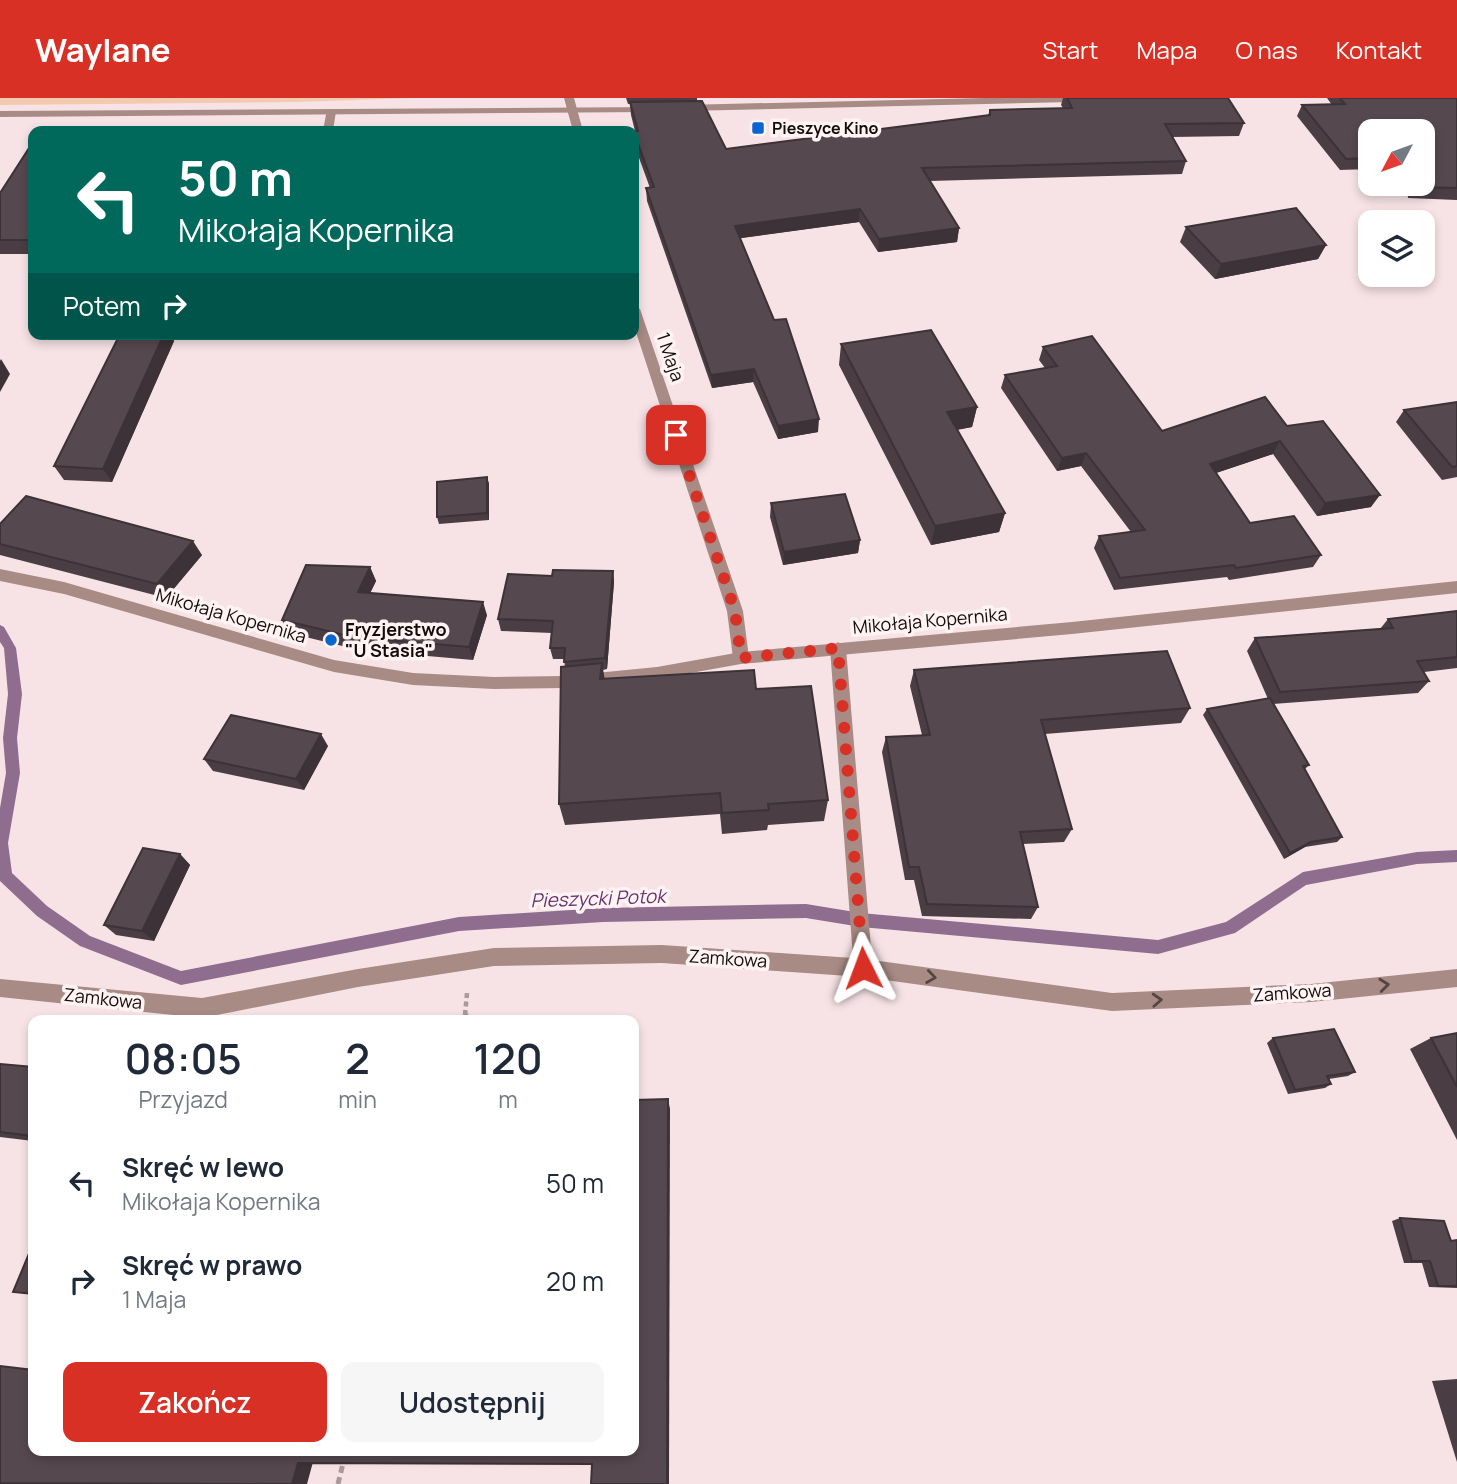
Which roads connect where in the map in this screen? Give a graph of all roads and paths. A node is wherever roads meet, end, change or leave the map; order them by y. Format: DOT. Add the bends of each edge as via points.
graph roads {
  1 [pos="569,98"];
  2 [pos="1117,98"];
  3 [pos="671,108"];
  4 [pos="658,109"];
  5 [pos="331,111"];
  6 [pos="573,111"];
  7 [pos="0,114"];
  8 [pos="329,126"];
  9 [pos="577,126"];
  10 [pos="639,324"];
  11 [pos="0,575"];
  12 [pos="1457,587"];
  13 [pos="838,648"];
  14 [pos="741,658"];
  15 [pos="863,968"];
  16 [pos="1457,978"];
  17 [pos="0,988"];
  18 [pos="345,1456"];
  19 [pos="338,1484"];
  1 -- 6 [label="street"];
  2 -- 3 [label="street"];
  4 -- 6 [label="street"];
  5 -- 6 [label="street"];
  5 -- 7 [label="street"];
  5 -- 8 [label="street"];
  6 -- 9 [label="street"];
  10 -- 14 [label="street, 1 Maja" via="735,611"];
  11 -- 14 [label="street, Mikołaja Kopernika" via="64,588 334,666 413,679 565,682 657,673"];
  12 -- 13 [label="street, Mikołaja Kopernika"];
  13 -- 14 [label="street, Mikołaja Kopernika"];
  13 -- 15 [label="street"];
  15 -- 16 [label="street, Zamkowa, one-way" via="1112,1002 1311,993"];
  15 -- 17 [label="street, Zamkowa" via="662,954 494,957 202,1009"];
  18 -- 19 [label="path"];
}
